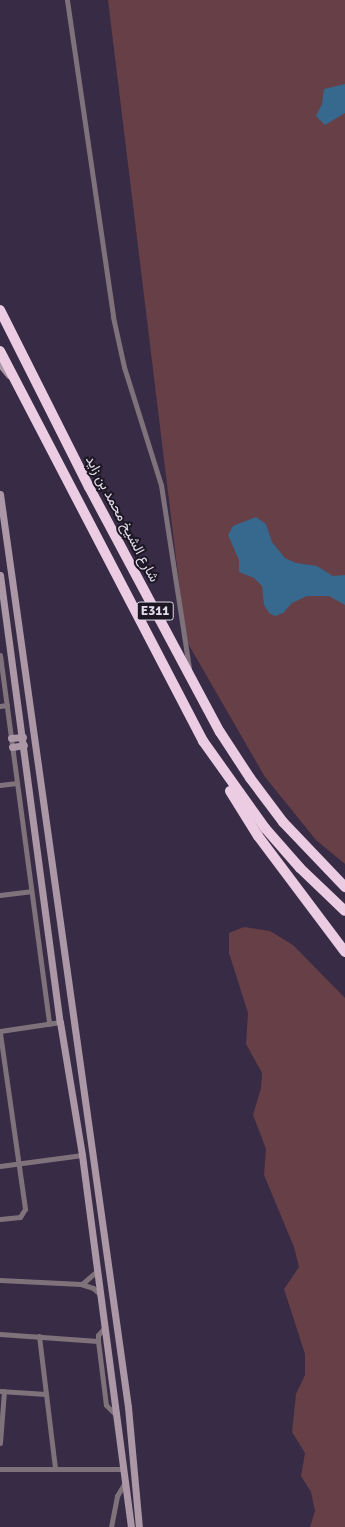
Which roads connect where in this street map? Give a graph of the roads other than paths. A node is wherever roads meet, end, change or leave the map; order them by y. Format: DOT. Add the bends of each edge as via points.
graph roads {
  1 [pos="67,0"];
  2 [pos="0,310"];
  3 [pos="0,351"];
  4 [pos="0,364"];
  5 [pos="16,382"];
  6 [pos="0,494"];
  7 [pos="0,575"];
  8 [pos="0,655"];
  9 [pos="191,678"];
  10 [pos="7,705"];
  11 [pos="0,706"];
  12 [pos="23,737"];
  13 [pos="11,738"];
  14 [pos="203,741"];
  15 [pos="24,745"];
  16 [pos="12,747"];
  17 [pos="17,783"];
  18 [pos="0,785"];
  19 [pos="345,887"];
  20 [pos="31,891"];
  21 [pos="0,895"];
  22 [pos="345,911"];
  23 [pos="345,952"];
  24 [pos="60,1022"];
  25 [pos="48,1024"];
  26 [pos="0,1032"];
  27 [pos="82,1154"];
  28 [pos="20,1163"];
  29 [pos="0,1166"];
  30 [pos="0,1219"];
  31 [pos="98,1270"];
  32 [pos="0,1280"];
  33 [pos="81,1284"];
  34 [pos="102,1295"];
  35 [pos="106,1327"];
  36 [pos="0,1334"];
  37 [pos="39,1336"];
  38 [pos="98,1341"];
  39 [pos="2,1391"];
  40 [pos="46,1394"];
  41 [pos="114,1413"];
  42 [pos="1,1423"];
  43 [pos="0,1443"];
  44 [pos="0,1469"];
  45 [pos="55,1469"];
  46 [pos="122,1469"];
  47 [pos="124,1484"];
  48 [pos="126,1498"];
  49 [pos="111,1527"];
  50 [pos="127,1527"];
  51 [pos="131,1527"];
  52 [pos="139,1527"];
  1 -- 9 [label="street" via="113,317 124,367 162,485"];
  2 -- 9 [label="highway, شارع الشيخ محمد بن زايد / E311" via="88,487"];
  3 -- 5 [label="highway, E311"];
  4 -- 5 [label="main road"];
  5 -- 14 [label="highway, E311"];
  6 -- 52 [label="main road" via="128,1407"];
  7 -- 12 [label="main road"];
  8 -- 10 [label="street"];
  9 -- 19 [label="highway, شارع الشيخ محمد بن زايد / E311" via="235,755 266,800 301,843"];
  10 -- 11 [label="street"];
  10 -- 13 [label="street"];
  12 -- 13 [label="main road"];
  12 -- 15 [label="main road"];
  13 -- 16 [label="street"];
  14 -- 22 [label="highway, E311" via="265,828 300,868"];
  14 -- 23 [label="highway" via="248,821"];
  15 -- 16 [label="main road"];
  15 -- 24 [label="main road"];
  16 -- 17 [label="street"];
  17 -- 18 [label="street"];
  17 -- 20 [label="street"];
  20 -- 21 [label="street"];
  20 -- 25 [label="street"];
  24 -- 25 [label="street"];
  24 -- 27 [label="main road"];
  25 -- 26 [label="street"];
  26 -- 28 [label="street"];
  27 -- 28 [label="street"];
  27 -- 31 [label="main road"];
  28 -- 29 [label="street"];
  28 -- 30 [label="street" via="25,1211 20,1217"];
  31 -- 33 [label="street" via="91,1279"];
  31 -- 34 [label="main road"];
  32 -- 33 [label="street"];
  33 -- 34 [label="street" via="93,1288"];
  34 -- 35 [label="main road"];
  35 -- 38 [label="street" via="99,1332"];
  35 -- 41 [label="main road"];
  36 -- 37 [label="street"];
  37 -- 38 [label="street"];
  37 -- 40 [label="street"];
  38 -- 41 [label="street" via="106,1405"];
  39 -- 40 [label="street"];
  39 -- 42 [label="street"];
  40 -- 45 [label="street"];
  41 -- 46 [label="main road"];
  42 -- 43 [label="street"];
  44 -- 45 [label="street"];
  45 -- 46 [label="street"];
  46 -- 47 [label="main road"];
  47 -- 48 [label="main road"];
  47 -- 49 [label="street" via="117,1496"];
  48 -- 50 [label="main road" via="124,1508"];
  48 -- 51 [label="main road"];
}
